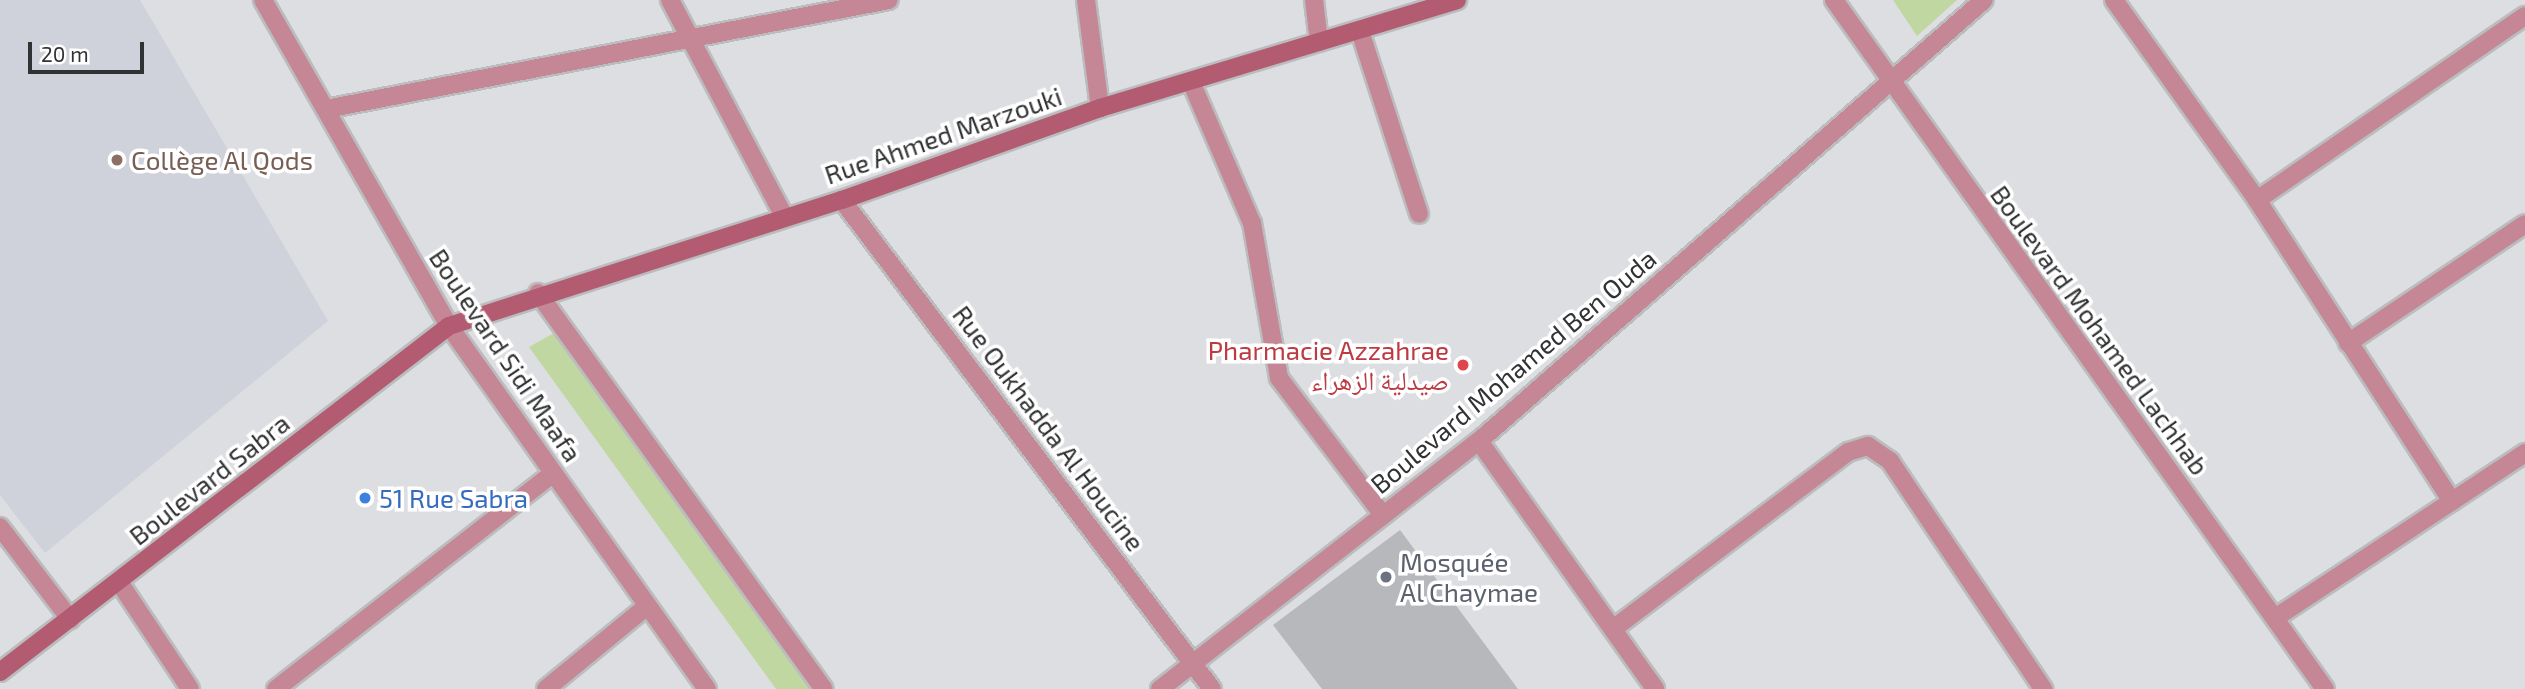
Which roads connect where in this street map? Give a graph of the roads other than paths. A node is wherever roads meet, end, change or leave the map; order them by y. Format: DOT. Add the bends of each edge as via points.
graph roads {
  1 [pos="263,0"];
  2 [pos="670,0"];
  3 [pos="1086,0"];
  4 [pos="1314,0"];
  5 [pos="1457,0"];
  6 [pos="1835,0"];
  7 [pos="1984,0"];
  8 [pos="2114,0"];
  9 [pos="879,1"];
  10 [pos="2525,16"];
  11 [pos="1360,31"];
  12 [pos="691,40"];
  13 [pos="1319,42"];
  14 [pos="1889,80"];
  15 [pos="1192,84"];
  16 [pos="1100,108"];
  17 [pos="326,109"];
  18 [pos="842,200"];
  19 [pos="2257,200"];
  20 [pos="783,214"];
  21 [pos="1419,214"];
  22 [pos="2525,224"];
  23 [pos="538,293"];
  24 [pos="449,326"];
  25 [pos="2348,343"];
  26 [pos="1479,441"];
  27 [pos="2525,453"];
  28 [pos="553,473"];
  29 [pos="2452,502"];
  30 [pos="1383,515"];
  31 [pos="0,527"];
  32 [pos="119,582"];
  33 [pos="647,606"];
  34 [pos="2275,618"];
  35 [pos="70,620"];
  36 [pos="1613,629"];
  37 [pos="1194,663"];
  38 [pos="0,671"];
  39 [pos="190,689"];
  40 [pos="276,689"];
  41 [pos="546,689"];
  42 [pos="707,689"];
  43 [pos="824,689"];
  44 [pos="1160,689"];
  45 [pos="1212,689"];
  46 [pos="1655,689"];
  47 [pos="2043,689"];
  48 [pos="2325,689"];
  1 -- 17 [label="street, Boulevard Sidi Maafa"];
  2 -- 12 [label="street"];
  3 -- 16 [label="street"];
  4 -- 13 [label="street"];
  5 -- 11 [label="main road, Rue Ahmed Marzouki"];
  6 -- 14 [label="street, Boulevard Mohamed Lachhab"];
  7 -- 14 [label="street, Boulevard Mohamed Ben Ouda"];
  8 -- 19 [label="street"];
  9 -- 12 [label="street"];
  10 -- 19 [label="street"];
  11 -- 13 [label="main road, Rue Ahmed Marzouki"];
  11 -- 21 [label="street"];
  12 -- 17 [label="street"];
  12 -- 20 [label="street"];
  13 -- 15 [label="main road, Rue Ahmed Marzouki"];
  14 -- 26 [label="street, Boulevard Mohamed Ben Ouda"];
  14 -- 34 [label="street, Boulevard Mohamed Lachhab"];
  15 -- 16 [label="main road, Rue Ahmed Marzouki"];
  15 -- 30 [label="street" via="1252,223 1279,378"];
  16 -- 18 [label="main road, Rue Ahmed Marzouki"];
  17 -- 24 [label="street, Boulevard Sidi Maafa"];
  18 -- 20 [label="main road, Rue Ahmed Marzouki"];
  18 -- 37 [label="street, Rue Oukhadda Al Houcine"];
  19 -- 25 [label="street"];
  20 -- 23 [label="main road, Rue Ahmed Marzouki"];
  22 -- 25 [label="street"];
  23 -- 24 [label="main road, Rue Ahmed Marzouki"];
  23 -- 43 [label="street"];
  24 -- 28 [label="street, Boulevard Sidi Maafa"];
  24 -- 32 [label="main road, Boulevard Sabra"];
  25 -- 29 [label="street"];
  26 -- 30 [label="street, Boulevard Mohamed Ben Ouda"];
  26 -- 36 [label="street"];
  27 -- 29 [label="street"];
  28 -- 33 [label="street, Boulevard Sidi Maafa"];
  28 -- 40 [label="street"];
  29 -- 34 [label="street"];
  30 -- 37 [label="street, Boulevard Mohamed Ben Ouda"];
  31 -- 35 [label="street"];
  32 -- 35 [label="main road, Boulevard Sabra"];
  32 -- 39 [label="street"];
  33 -- 41 [label="street"];
  33 -- 42 [label="street, Boulevard Sidi Maafa"];
  34 -- 48 [label="street, Boulevard Mohamed Lachhab"];
  35 -- 38 [label="main road, Boulevard Sabra"];
  36 -- 46 [label="street"];
  36 -- 47 [label="street" via="1848,452 1868,446 1890,461"];
  37 -- 44 [label="street, Boulevard Mohamed Ben Ouda"];
  37 -- 45 [label="street, Rue Oukhadda Al Houcine"];
}
